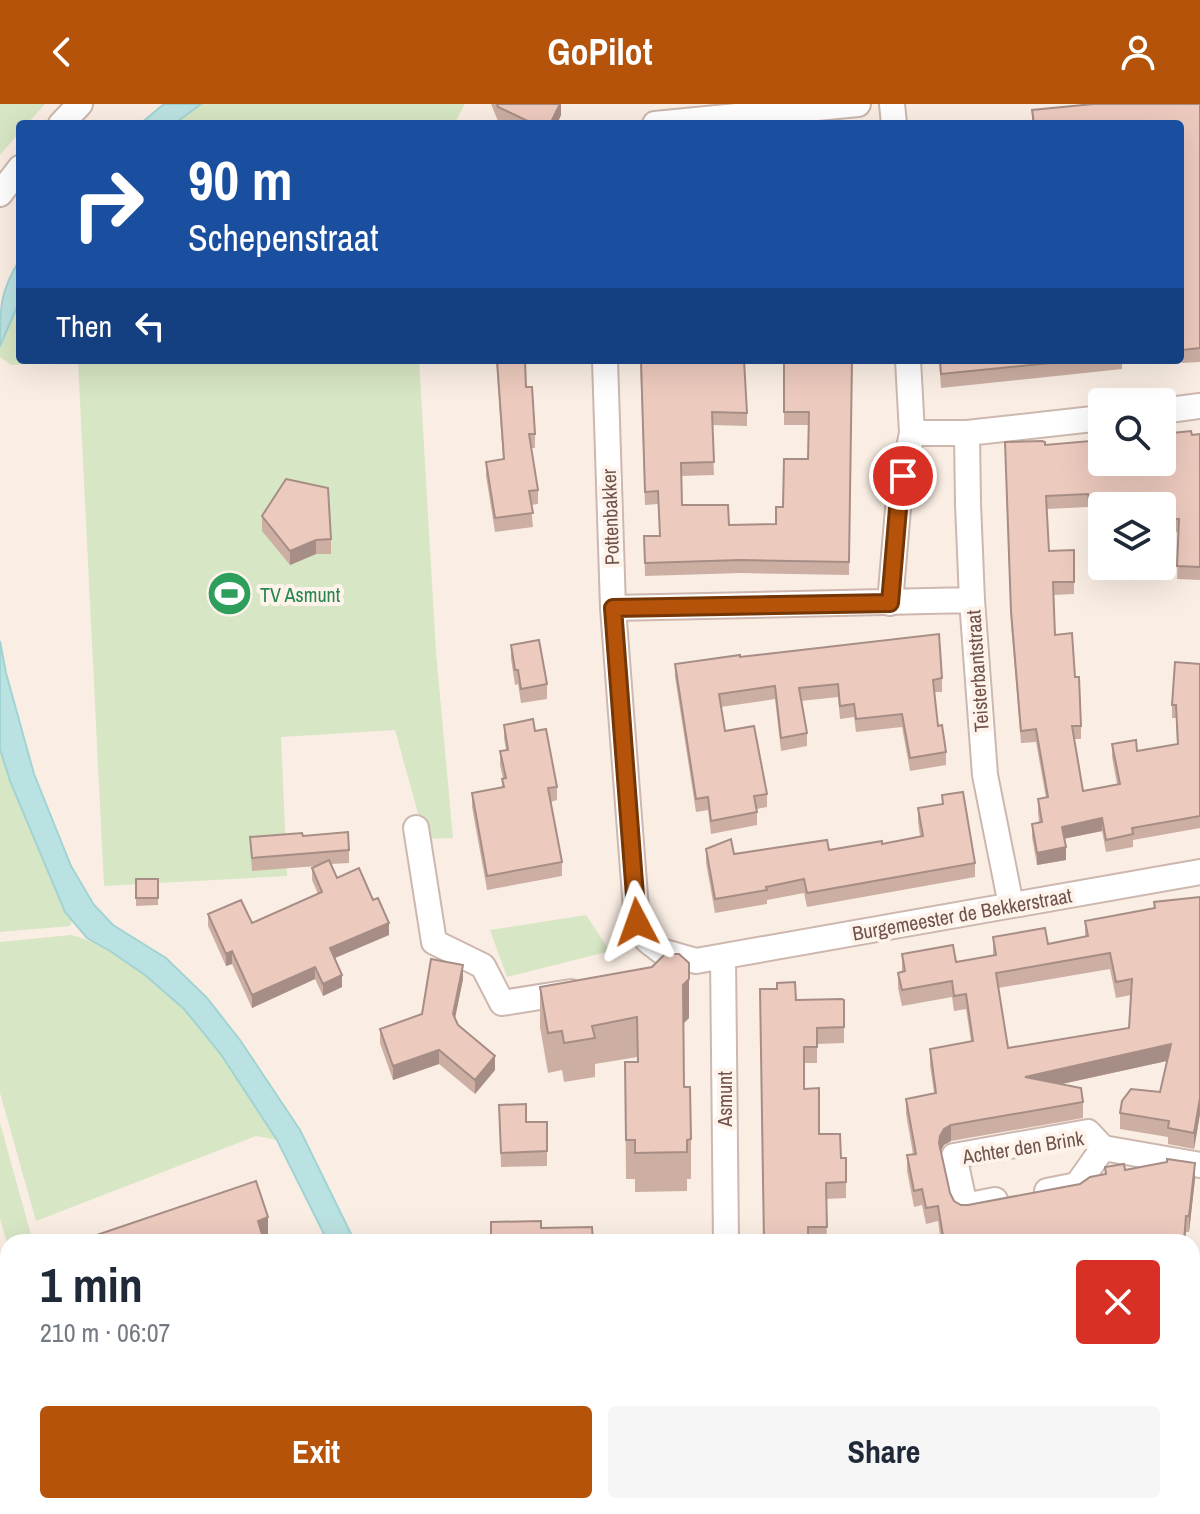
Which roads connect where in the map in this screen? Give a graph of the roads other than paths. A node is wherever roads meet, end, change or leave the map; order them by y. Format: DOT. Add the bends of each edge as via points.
graph roads {
  1 [pos="80,104"];
  2 [pos="858,104"];
  3 [pos="65,120"];
  4 [pos="696,120"];
  5 [pos="16,173"];
  6 [pos="0,194"];
  7 [pos="605,364"];
  8 [pos="908,364"];
  9 [pos="1200,406"];
  10 [pos="1176,409"];
  11 [pos="1088,420"];
  12 [pos="912,433"];
  13 [pos="967,433"];
  14 [pos="972,600"];
  15 [pos="890,603"];
  16 [pos="613,608"];
  17 [pos="416,828"];
  18 [pos="1200,872"];
  19 [pos="1011,905"];
  20 [pos="661,951"];
  21 [pos="723,957"];
  22 [pos="643,975"];
  23 [pos="593,988"];
  24 [pos="1103,1148"];
  25 [pos="1200,1165"];
  26 [pos="726,1234"];
  1 -- 3 [label="street"];
  2 -- 4 [label="street"];
  5 -- 6 [label="street"];
  7 -- 16 [label="street, Pottenbakker"];
  8 -- 12 [label="street"];
  9 -- 10 [label="street"];
  11 -- 13 [label="street"];
  12 -- 13 [label="street"];
  12 -- 15 [label="street" via="899,497"];
  13 -- 14 [label="street, Teisterbantstraat"];
  14 -- 15 [label="street"];
  14 -- 19 [label="street, Teisterbantstraat" via="985,775"];
  15 -- 16 [label="street"];
  16 -- 20 [label="street, Pottenbakker" via="637,922"];
  17 -- 23 [label="street" via="434,942 483,966 502,1003"];
  18 -- 19 [label="street, Burgemeester de Bekkerstraat"];
  19 -- 21 [label="street, Burgemeester de Bekkerstraat"];
  20 -- 21 [label="street" via="696,961"];
  20 -- 22 [label="street"];
  21 -- 26 [label="street, Asmunt"];
  24 -- 24 [label="street, Achter den Brink" via="1077,1185 965,1206 954,1156 1088,1132"];
  24 -- 25 [label="street, Achter den Brink"];
}
